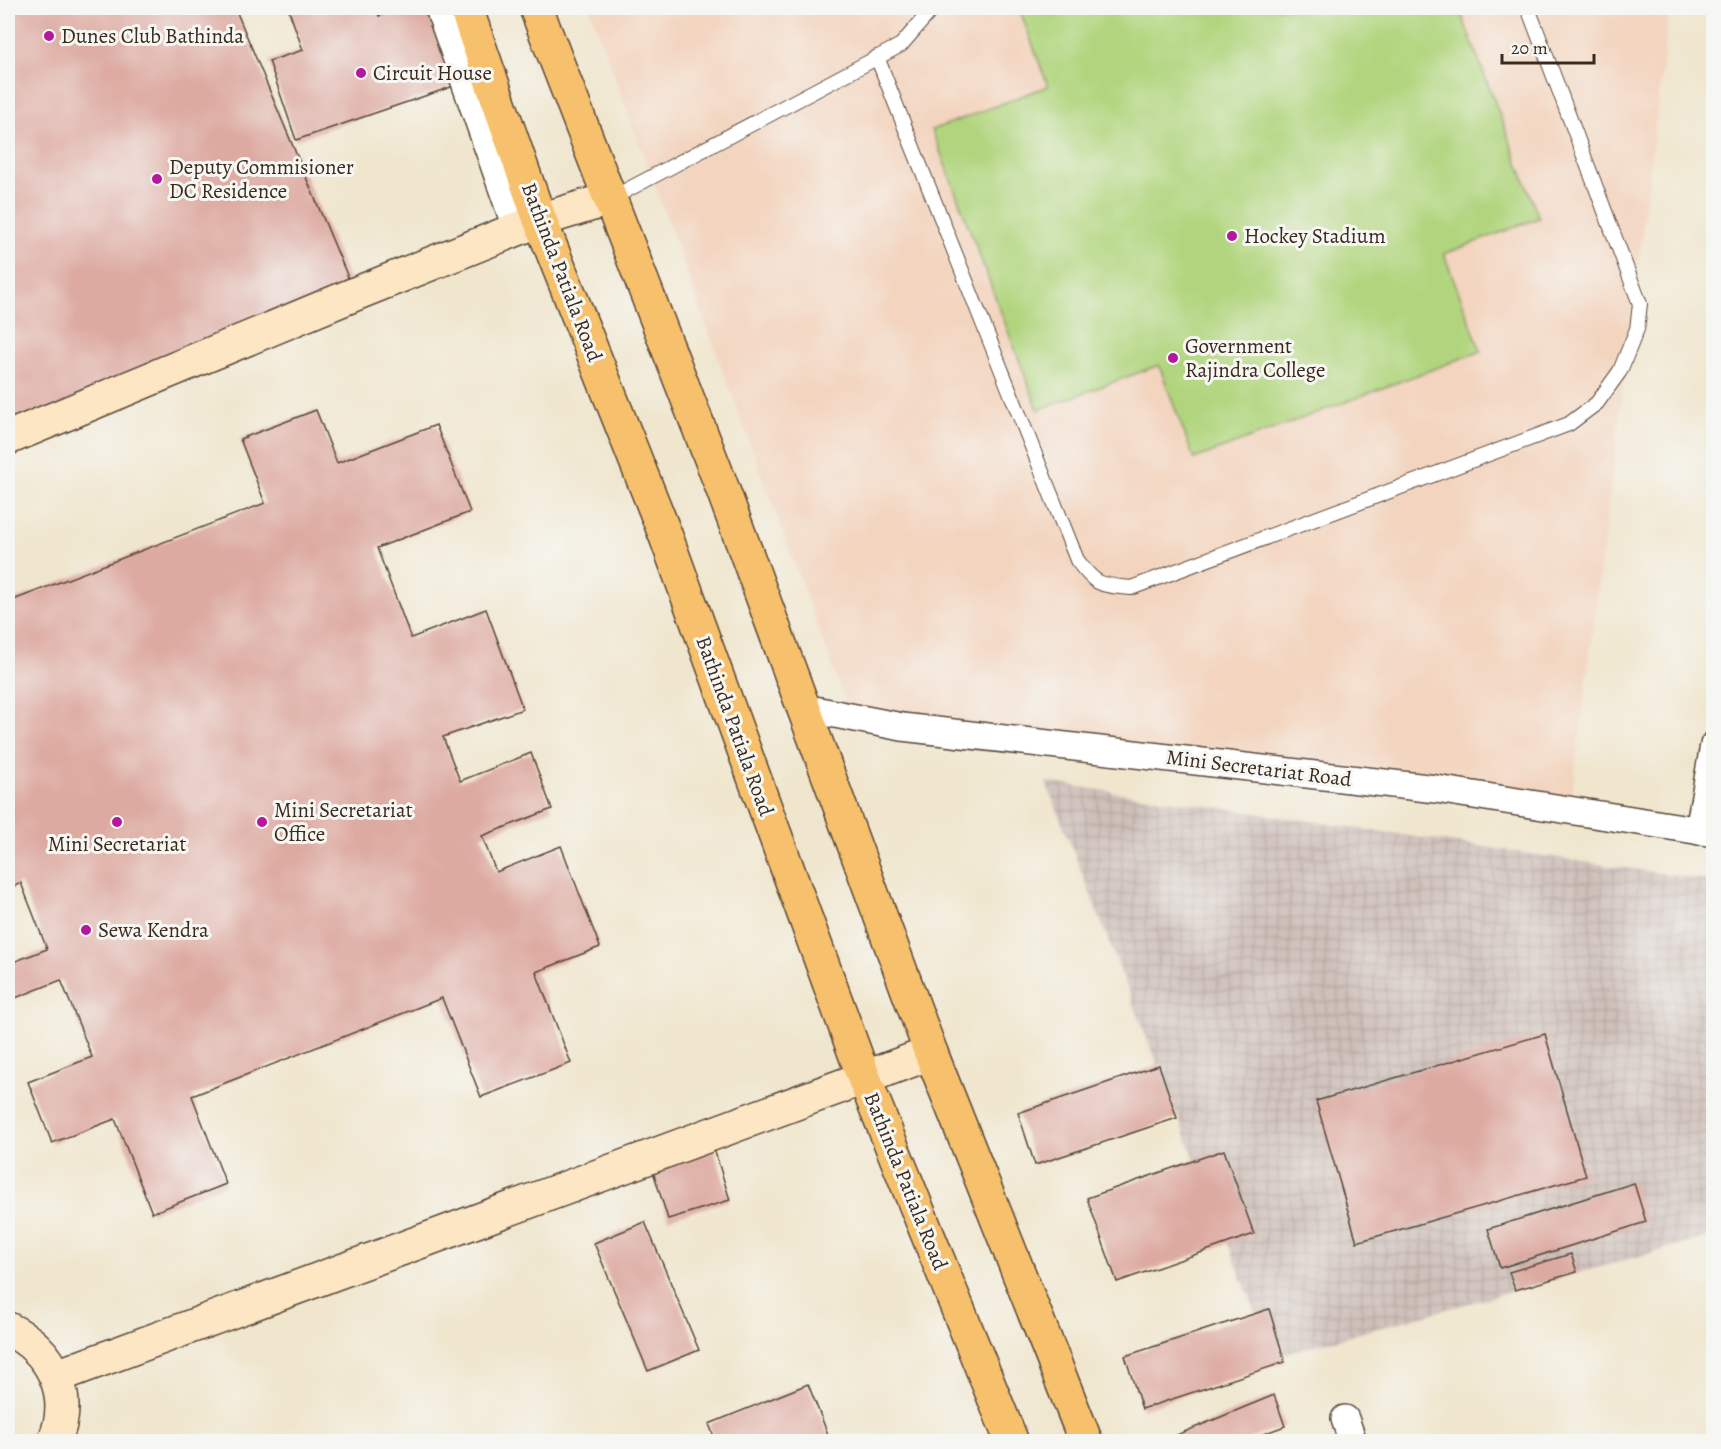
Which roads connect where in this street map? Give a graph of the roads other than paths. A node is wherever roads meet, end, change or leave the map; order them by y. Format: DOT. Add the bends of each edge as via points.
graph roads {
  1 [pos="439,8"];
  2 [pos="466,8"];
  3 [pos="536,8"];
  4 [pos="933,8"];
  5 [pos="1528,8"];
  6 [pos="877,57"];
  7 [pos="609,199"];
  8 [pos="529,225"];
  9 [pos="8,438"];
  10 [pos="804,708"];
  11 [pos="1713,745"];
  12 [pos="1706,832"];
  13 [pos="931,1053"];
  14 [pos="864,1078"];
  15 [pos="8,1329"];
  16 [pos="57,1376"];
  17 [pos="54,1442"];
  18 [pos="1012,1442"];
  19 [pos="1086,1442"];
  1 -- 8 [label="street"];
  2 -- 8 [label="highway, Bathinda Patiala Road"];
  3 -- 7 [label="highway"];
  4 -- 6 [label="lane" via="901,45"];
  5 -- 6 [label="lane" via="1640,304 1637,329 1620,371 1597,403 1569,424 1131,588 1091,579 1077,560"];
  6 -- 7 [label="lane"];
  7 -- 8 [label="street"];
  7 -- 10 [label="highway"];
  8 -- 9 [label="street"];
  8 -- 14 [label="highway, Bathinda Patiala Road" via="665,534"];
  10 -- 12 [label="street, Mini Secretariat Road" via="902,727 1436,789"];
  10 -- 13 [label="highway"];
  11 -- 12 [label="street"];
  13 -- 14 [label="street"];
  13 -- 19 [label="highway"];
  14 -- 16 [label="street"];
  14 -- 18 [label="highway, Bathinda Patiala Road"];
  15 -- 16 [label="street" via="24,1336 43,1354"];
  16 -- 17 [label="street" via="62,1402 60,1428"];
}
